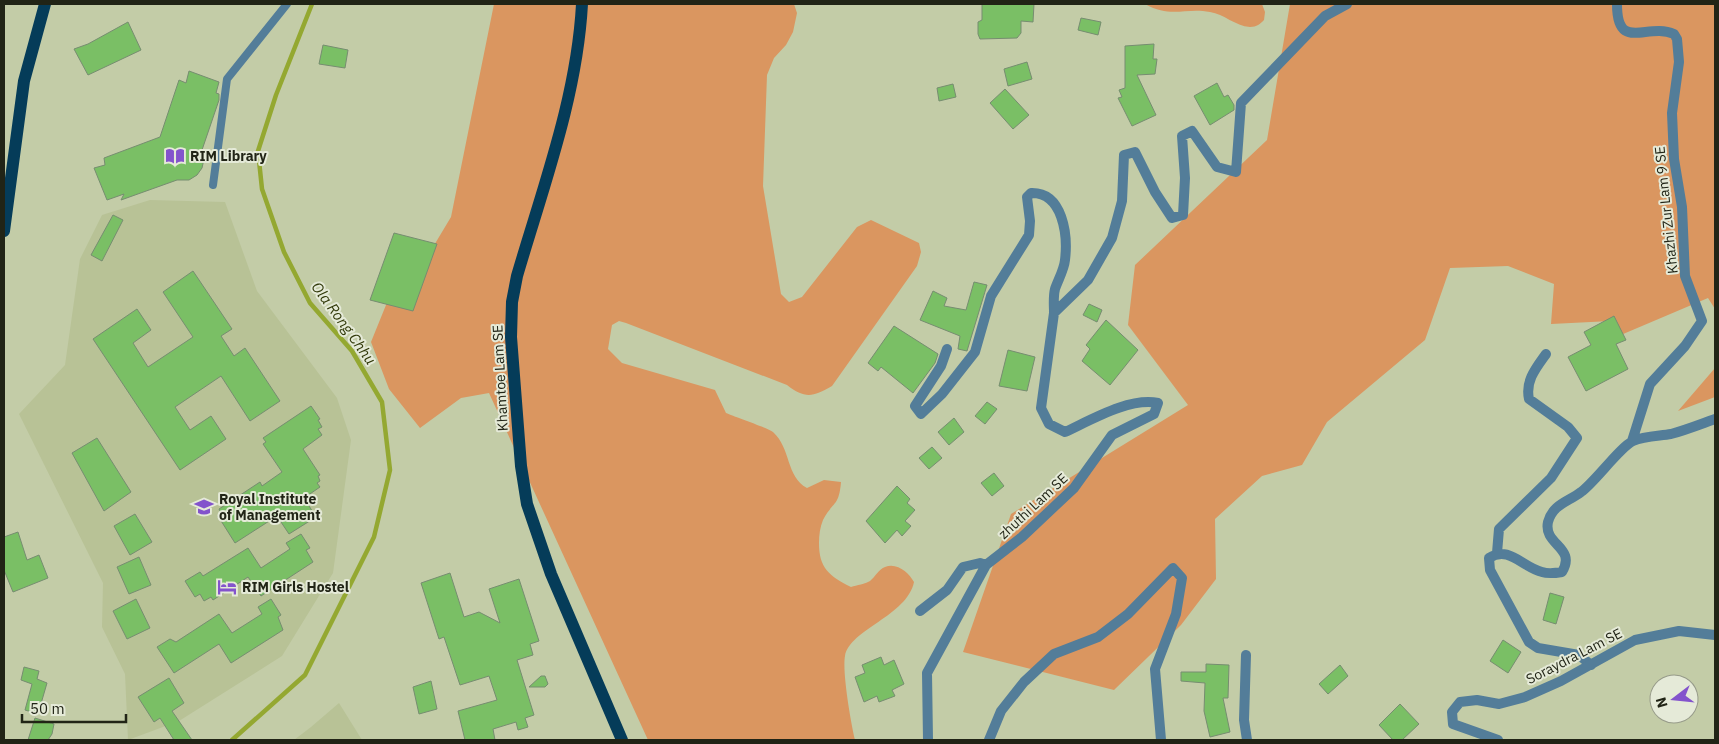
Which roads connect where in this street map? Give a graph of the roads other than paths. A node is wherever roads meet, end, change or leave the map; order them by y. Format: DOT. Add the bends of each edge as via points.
graph roads {
  1 [pos="45,4"];
  2 [pos="287,4"];
  3 [pos="582,4"];
  4 [pos="1347,4"];
  5 [pos="1616,4"];
  6 [pos="213,186"];
  7 [pos="4,231"];
  8 [pos="1054,313"];
  9 [pos="947,349"];
  10 [pos="1546,354"];
  11 [pos="1715,420"];
  12 [pos="1632,441"];
  13 [pos="1498,552"];
  14 [pos="986,565"];
  15 [pos="920,611"];
  16 [pos="1715,635"];
  17 [pos="1246,655"];
  18 [pos="1591,665"];
  19 [pos="622,740"];
  20 [pos="928,740"];
  21 [pos="989,740"];
  22 [pos="1161,740"];
  23 [pos="1247,740"];
  24 [pos="1498,740"];
  1 -- 7 [label="main road" via="24,81"];
  2 -- 6 [label="lane" via="227,80"];
  3 -- 19 [label="main road, Khamtoe Lam SE" via="576,65 568,104 517,276 511,336 527,504 551,574"];
  4 -- 8 [label="street" via="1324,16 1241,103 1236,172 1218,167 1192,131 1182,136 1183,215 1172,218 1135,152 1124,156 1122,201 1112,238 1088,280"];
  5 -- 12 [label="street, Khazhi Zur Lam 9 SE" via="1621,28 1631,33 1668,31 1677,40 1679,62 1672,113 1674,159 1682,207 1686,276 1702,321 1686,346 1650,384"];
  8 -- 9 [label="street" via="1055,292 1065,260 1064,221 1051,199 1041,192 1031,193 1027,198 1029,235 991,296 975,352 942,394 921,414 915,406 941,366"];
  8 -- 14 [label="street, zhuthi Lam SE" via="1041,408 1050,424 1065,432 1101,414 1145,400 1158,403 1154,414 1112,435 1074,488 1022,537"];
  10 -- 13 [label="street" via="1527,388 1529,399 1568,427 1577,438 1551,478 1499,529"];
  11 -- 12 [label="street" via="1674,433"];
  12 -- 13 [label="street" via="1581,492 1559,504 1552,513 1549,534 1568,563 1562,572 1545,573 1528,567 1507,553"];
  13 -- 18 [label="street" via="1489,558 1490,570 1529,642 1538,648 1579,655"];
  14 -- 15 [label="street" via="980,563 963,567 947,590"];
  14 -- 20 [label="street, zhuthi Lam SE" via="927,673"];
  16 -- 18 [label="street, Soraydra Lam SE" via="1679,631 1635,640"];
  17 -- 23 [label="street" via="1244,720"];
  18 -- 24 [label="street, Soraydra Lam SE" via="1516,699 1499,704 1477,700 1460,702 1452,712 1453,724"];
  21 -- 22 [label="street" via="1001,711 1042,665 1054,654 1098,638 1128,614 1173,568 1182,578 1176,614 1155,669"];
}
